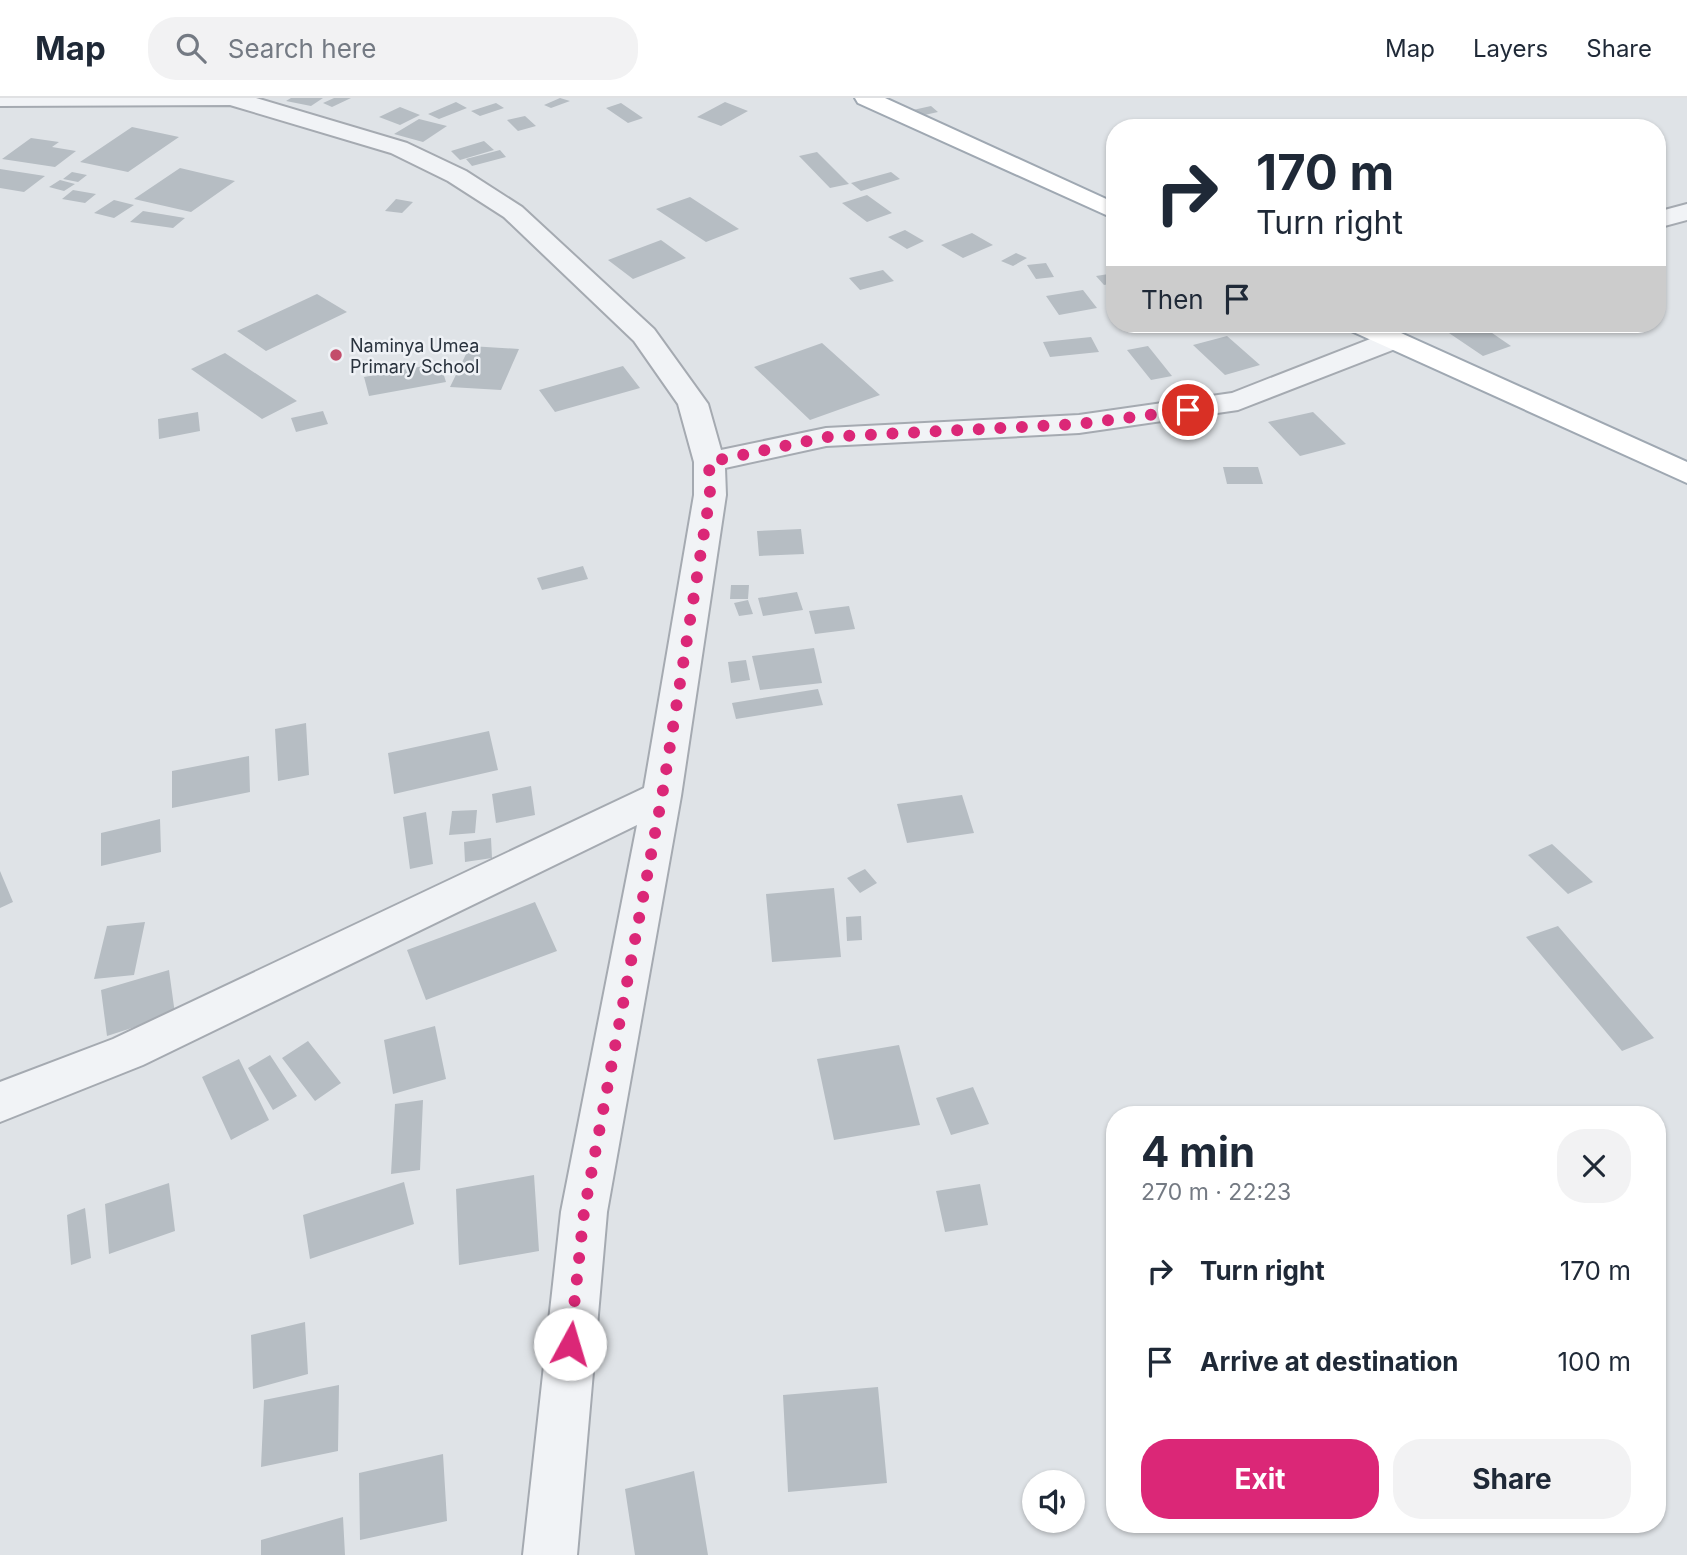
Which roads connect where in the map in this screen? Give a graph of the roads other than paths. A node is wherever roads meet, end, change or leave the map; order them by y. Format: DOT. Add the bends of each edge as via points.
graph roads {
  1 [pos="866,98"];
  2 [pos="0,99"];
  3 [pos="239,99"];
  4 [pos="1106,208"];
  5 [pos="1687,212"];
  6 [pos="1666,218"];
  7 [pos="1379,333"];
  8 [pos="1393,340"];
  9 [pos="709,462"];
  10 [pos="1687,474"];
  11 [pos="662,796"];
  12 [pos="0,1102"];
  13 [pos="550,1555"];
  1 -- 4 [label="main road"];
  2 -- 3 [label="street"];
  3 -- 9 [label="street" via="399,148 457,176 513,212 644,335 693,404"];
  5 -- 6 [label="street"];
  7 -- 8 [label="main road"];
  8 -- 9 [label="street" via="1238,401 1079,424 826,437"];
  8 -- 10 [label="main road"];
  9 -- 11 [label="street" via="710,495"];
  11 -- 12 [label="street" via="128,1052"];
  11 -- 13 [label="street" via="584,1212"];
}
